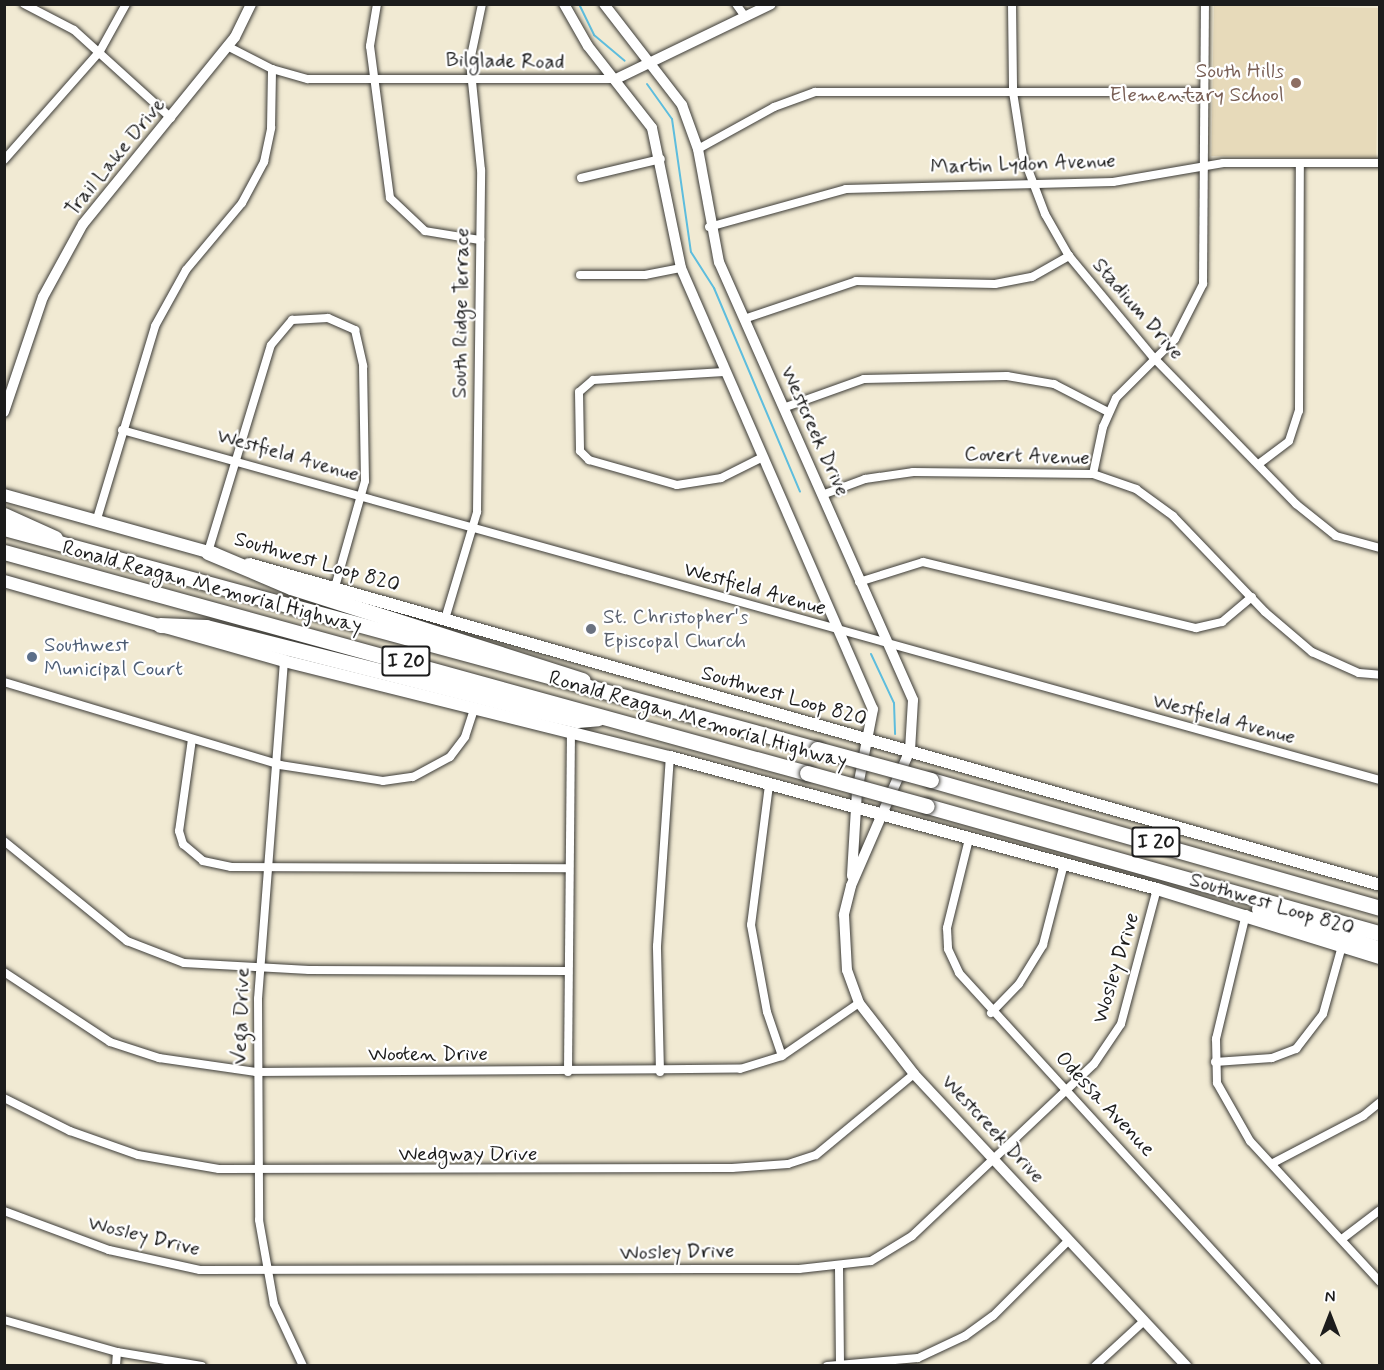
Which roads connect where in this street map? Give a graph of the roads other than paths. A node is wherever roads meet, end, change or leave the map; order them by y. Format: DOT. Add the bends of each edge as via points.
graph roads {
  1 [pos="24,4"];
  2 [pos="126,4"];
  3 [pos="251,4"];
  4 [pos="378,4"];
  5 [pos="482,4"];
  6 [pos="564,4"];
  7 [pos="604,4"];
  8 [pos="736,4"];
  9 [pos="771,4"];
  10 [pos="1012,4"];
  11 [pos="1205,4"];
  12 [pos="744,15"];
  13 [pos="227,46"];
  14 [pos="100,51"];
  15 [pos="654,64"];
  16 [pos="272,69"];
  17 [pos="376,78"];
  18 [pos="616,79"];
  19 [pos="470,80"];
  20 [pos="1013,92"];
  21 [pos="1205,92"];
  22 [pos="171,118"];
  23 [pos="698,149"];
  24 [pos="662,159"];
  25 [pos="4,160"];
  26 [pos="1300,163"];
  27 [pos="1380,163"];
  28 [pos="1204,164"];
  29 [pos="581,178"];
  30 [pos="1032,186"];
  31 [pos="709,228"];
  32 [pos="480,240"];
  33 [pos="1069,256"];
  34 [pos="681,268"];
  35 [pos="580,275"];
  36 [pos="744,320"];
  37 [pos="1153,357"];
  38 [pos="724,372"];
  39 [pos="783,408"];
  40 [pos="4,412"];
  41 [pos="1108,412"];
  42 [pos="122,430"];
  43 [pos="235,458"];
  44 [pos="761,458"];
  45 [pos="1260,463"];
  46 [pos="1093,474"];
  47 [pos="4,495"];
  48 [pos="363,495"];
  49 [pos="822,495"];
  50 [pos="33,504"];
  51 [pos="4,506"];
  52 [pos="4,515"];
  53 [pos="96,522"];
  54 [pos="4,528"];
  55 [pos="474,529"];
  56 [pos="65,545"];
  57 [pos="1380,548"];
  58 [pos="4,552"];
  59 [pos="208,552"];
  60 [pos="4,581"];
  61 [pos="859,582"];
  62 [pos="335,587"];
  63 [pos="1252,597"];
  64 [pos="445,619"];
  65 [pos="160,625"];
  66 [pos="841,632"];
  67 [pos="888,645"];
  68 [pos="284,661"];
  69 [pos="1380,675"];
  70 [pos="4,682"];
  71 [pos="595,689"];
  72 [pos="474,709"];
  73 [pos="611,717"];
  74 [pos="571,734"];
  75 [pos="192,739"];
  76 [pos="870,740"];
  77 [pos="910,750"];
  78 [pos="670,757"];
  79 [pos="280,765"];
  80 [pos="1380,780"];
  81 [pos="769,785"];
  82 [pos="856,808"];
  83 [pos="883,815"];
  84 [pos="969,839"];
  85 [pos="4,841"];
  86 [pos="1064,864"];
  87 [pos="270,866"];
  88 [pos="567,868"];
  89 [pos="1380,885"];
  90 [pos="851,886"];
  91 [pos="1157,889"];
  92 [pos="1232,891"];
  93 [pos="1355,901"];
  94 [pos="1380,901"];
  95 [pos="1380,908"];
  96 [pos="1246,914"];
  97 [pos="1380,933"];
  98 [pos="1342,946"];
  99 [pos="1380,949"];
  100 [pos="1380,958"];
  101 [pos="260,969"];
  102 [pos="567,971"];
  103 [pos="4,972"];
  104 [pos="859,1003"];
  105 [pos="991,1013"];
  106 [pos="782,1056"];
  107 [pos="1215,1062"];
  108 [pos="256,1072"];
  109 [pos="568,1072"];
  110 [pos="660,1072"];
  111 [pos="914,1074"];
  112 [pos="1069,1090"];
  113 [pos="4,1098"];
  114 [pos="1380,1102"];
  115 [pos="994,1160"];
  116 [pos="1274,1163"];
  117 [pos="259,1171"];
  118 [pos="1380,1210"];
  119 [pos="4,1211"];
  120 [pos="1342,1239"];
  121 [pos="1069,1240"];
  122 [pos="839,1268"];
  123 [pos="266,1273"];
  124 [pos="1380,1282"];
  125 [pos="4,1320"];
  126 [pos="1144,1321"];
  127 [pos="117,1352"];
  128 [pos="116,1365"];
  129 [pos="202,1365"];
  130 [pos="303,1365"];
  131 [pos="827,1365"];
  132 [pos="840,1365"];
  133 [pos="1095,1365"];
  134 [pos="1186,1365"];
  135 [pos="1318,1365"];
  1 -- 14 [label="street" via="56,18"];
  2 -- 14 [label="street"];
  3 -- 13 [label="street, Trail Lake Drive"];
  4 -- 17 [label="street" via="370,46"];
  5 -- 19 [label="street, South Ridge Terrace"];
  6 -- 18 [label="street, Westcreek Drive"];
  7 -- 15 [label="street, Westcreek Drive"];
  8 -- 12 [label="street"];
  9 -- 12 [label="street, Bilglade Road"];
  10 -- 20 [label="street, Stadium Drive"];
  11 -- 21 [label="street"];
  12 -- 15 [label="street, Bilglade Road"];
  13 -- 16 [label="street, Bilglade Road"];
  13 -- 22 [label="street, Trail Lake Drive"];
  14 -- 22 [label="street"];
  14 -- 25 [label="street"];
  15 -- 18 [label="street, Bilglade Road"];
  15 -- 23 [label="street, Westcreek Drive" via="682,105"];
  16 -- 17 [label="street, Bilglade Road" via="308,79"];
  16 -- 42 [label="street" via="271,128 264,162 242,203 199,250 169,297"];
  17 -- 19 [label="street, Bilglade Road"];
  17 -- 32 [label="street" via="383,170 396,209 425,231"];
  18 -- 19 [label="street, Bilglade Road"];
  18 -- 24 [label="street, Westcreek Drive" via="647,119"];
  19 -- 32 [label="street, South Ridge Terrace" via="481,170"];
  20 -- 21 [label="street"];
  20 -- 23 [label="street" via="815,92 774,107"];
  20 -- 30 [label="street, Stadium Drive"];
  21 -- 28 [label="street"];
  22 -- 40 [label="street, Trail Lake Drive" via="98,202 54,273"];
  23 -- 31 [label="street, Westcreek Drive"];
  24 -- 29 [label="street"];
  24 -- 34 [label="street, Westcreek Drive"];
  26 -- 27 [label="street, Martin Lydon Avenue"];
  26 -- 28 [label="street, Martin Lydon Avenue"];
  26 -- 45 [label="street" via="1299,411 1288,441"];
  28 -- 30 [label="street, Martin Lydon Avenue" via="1113,182"];
  28 -- 37 [label="street" via="1203,284 1175,339"];
  30 -- 31 [label="street, Martin Lydon Avenue" via="846,189"];
  30 -- 33 [label="street, Stadium Drive"];
  31 -- 36 [label="street, Westcreek Drive"];
  32 -- 55 [label="street, South Ridge Terrace"];
  33 -- 36 [label="street" via="1032,277 995,284 856,281"];
  33 -- 37 [label="street, Stadium Drive"];
  34 -- 35 [label="street" via="645,275"];
  34 -- 38 [label="street, Westcreek Drive"];
  36 -- 39 [label="street, Westcreek Drive"];
  37 -- 41 [label="street"];
  37 -- 45 [label="street, Stadium Drive"];
  38 -- 44 [label="street, Westcreek Drive"];
  38 -- 44 [label="street" via="593,380 579,393 580,451 589,460 640,477 702,484"];
  39 -- 41 [label="street" via="864,379 1007,376 1054,384"];
  39 -- 49 [label="street, Westcreek Drive"];
  41 -- 46 [label="street"];
  42 -- 43 [label="street, Westfield Avenue"];
  42 -- 53 [label="street"];
  43 -- 48 [label="street, Westfield Avenue"];
  43 -- 48 [label="street" via="277,334 301,317 328,318 355,330 362,350"];
  43 -- 59 [label="street"];
  44 -- 66 [label="street, Westcreek Drive"];
  45 -- 57 [label="street, Stadium Drive" via="1296,504 1336,536"];
  46 -- 49 [label="street, Covert Avenue" via="913,472 865,479"];
  46 -- 63 [label="street, Covert Avenue" via="1136,489 1168,511"];
  47 -- 50 [label="main road, Southwest Loop 820"];
  48 -- 55 [label="street, Westfield Avenue"];
  48 -- 62 [label="street"];
  49 -- 61 [label="street, Westcreek Drive"];
  50 -- 51 [label="main road"];
  50 -- 53 [label="main road, Southwest Loop 820"];
  52 -- 56 [label="highway" via="35,525"];
  53 -- 59 [label="main road, Southwest Loop 820"];
  54 -- 56 [label="highway, Ronald Reagan Memorial Highway / I 20"];
  55 -- 64 [label="street, South Ridge Terrace"];
  55 -- 66 [label="street, Westfield Avenue"];
  56 -- 71 [label="highway, Ronald Reagan Memorial Highway / I 20"];
  58 -- 73 [label="highway, Ronald Reagan Memorial Highway / I 20"];
  59 -- 62 [label="main road, Southwest Loop 820"];
  59 -- 71 [label="highway" via="291,587 575,673"];
  60 -- 65 [label="main road, Southwest Loop 820"];
  61 -- 63 [label="street" via="923,562 1196,628 1222,622"];
  61 -- 67 [label="street, Westcreek Drive"];
  62 -- 64 [label="main road, Southwest Loop 820"];
  63 -- 69 [label="street, Covert Avenue" via="1312,652 1359,673"];
  64 -- 76 [label="main road, Southwest Loop 820"];
  65 -- 68 [label="main road, Southwest Loop 820"];
  65 -- 73 [label="highway" via="217,630 577,720"];
  66 -- 67 [label="street, Westfield Avenue"];
  66 -- 76 [label="street, Westcreek Drive" via="873,709"];
  67 -- 77 [label="street, Westcreek Drive" via="913,700"];
  67 -- 80 [label="street, Westfield Avenue"];
  68 -- 72 [label="main road, Southwest Loop 820"];
  68 -- 79 [label="street, Vega Drive"];
  70 -- 75 [label="street"];
  71 -- 93 [label="highway, Ronald Reagan Memorial Highway / I 20, bridge"];
  72 -- 74 [label="main road, Southwest Loop 820"];
  72 -- 79 [label="street" via="460,747 432,770 413,777 343,778"];
  73 -- 92 [label="highway, Ronald Reagan Memorial Highway / I 20, bridge"];
  74 -- 78 [label="main road, Southwest Loop 820"];
  74 -- 88 [label="street"];
  75 -- 79 [label="street"];
  75 -- 87 [label="street" via="179,812 183,844 196,858 215,865"];
  76 -- 77 [label="main road, Southwest Loop 820"];
  76 -- 82 [label="street, Westcreek Drive"];
  77 -- 83 [label="street, Westcreek Drive"];
  77 -- 89 [label="main road, Southwest Loop 820"];
  78 -- 81 [label="main road, Southwest Loop 820"];
  78 -- 110 [label="street" via="657,946"];
  79 -- 87 [label="street, Vega Drive"];
  81 -- 82 [label="main road, Southwest Loop 820"];
  81 -- 106 [label="street" via="751,925 757,968"];
  82 -- 83 [label="main road, Southwest Loop 820"];
  82 -- 90 [label="street, Westcreek Drive"];
  83 -- 84 [label="main road, Southwest Loop 820"];
  83 -- 90 [label="street, Westcreek Drive"];
  84 -- 86 [label="main road, Southwest Loop 820"];
  84 -- 105 [label="street, Odessa Avenue" via="951,899 948,949 959,973"];
  85 -- 101 [label="street" via="141,948 184,963"];
  86 -- 91 [label="main road, Southwest Loop 820"];
  86 -- 105 [label="street" via="1043,945 1019,984"];
  87 -- 88 [label="street"];
  87 -- 101 [label="street, Vega Drive"];
  88 -- 102 [label="street"];
  90 -- 104 [label="street, Westcreek Drive" via="842,933"];
  91 -- 96 [label="main road, Southwest Loop 820"];
  91 -- 112 [label="street, Wosley Drive" via="1121,1024"];
  92 -- 97 [label="highway, Ronald Reagan Memorial Highway / I 20"];
  92 -- 99 [label="highway" via="1255,907"];
  93 -- 94 [label="highway"];
  93 -- 95 [label="highway, Ronald Reagan Memorial Highway / I 20"];
  96 -- 98 [label="main road, Southwest Loop 820"];
  96 -- 107 [label="street" via="1219,1021"];
  98 -- 100 [label="main road, Southwest Loop 820"];
  98 -- 107 [label="street" via="1323,1014 1296,1049 1272,1058"];
  101 -- 102 [label="street"];
  101 -- 108 [label="street, Vega Drive"];
  102 -- 109 [label="street"];
  103 -- 108 [label="street, Wooten Drive" via="110,1042 159,1058"];
  104 -- 106 [label="street, Wooten Drive"];
  104 -- 111 [label="street, Westcreek Drive"];
  105 -- 112 [label="street, Odessa Avenue"];
  106 -- 110 [label="street, Wooten Drive" via="740,1069"];
  107 -- 116 [label="street" via="1228,1110"];
  108 -- 109 [label="street, Wooten Drive"];
  108 -- 117 [label="street, Vega Drive"];
  109 -- 110 [label="street, Wooten Drive"];
  111 -- 115 [label="street, Westcreek Drive"];
  111 -- 117 [label="street, Wedgway Drive" via="825,1150 788,1164"];
  112 -- 115 [label="street, Wosley Drive"];
  112 -- 135 [label="street, Odessa Avenue"];
  113 -- 117 [label="street, Wedgway Drive" via="70,1131 138,1155"];
  114 -- 116 [label="street" via="1363,1116"];
  115 -- 121 [label="street, Westcreek Drive"];
  115 -- 122 [label="street, Wosley Drive" via="896,1248"];
  116 -- 120 [label="street"];
  117 -- 123 [label="street, Vega Drive"];
  118 -- 120 [label="street"];
  119 -- 123 [label="street, Wosley Drive" via="127,1255 190,1269"];
  120 -- 124 [label="street"];
  121 -- 126 [label="street, Westcreek Drive"];
  121 -- 132 [label="street" via="993,1316 965,1336 918,1358"];
  122 -- 123 [label="street, Wosley Drive"];
  122 -- 132 [label="street"];
  123 -- 130 [label="street, Vega Drive" via="280,1318"];
  125 -- 127 [label="street"];
  126 -- 133 [label="street"];
  126 -- 134 [label="street, Westcreek Drive"];
  127 -- 128 [label="street"];
  127 -- 129 [label="street"];
  131 -- 132 [label="street"];
}
